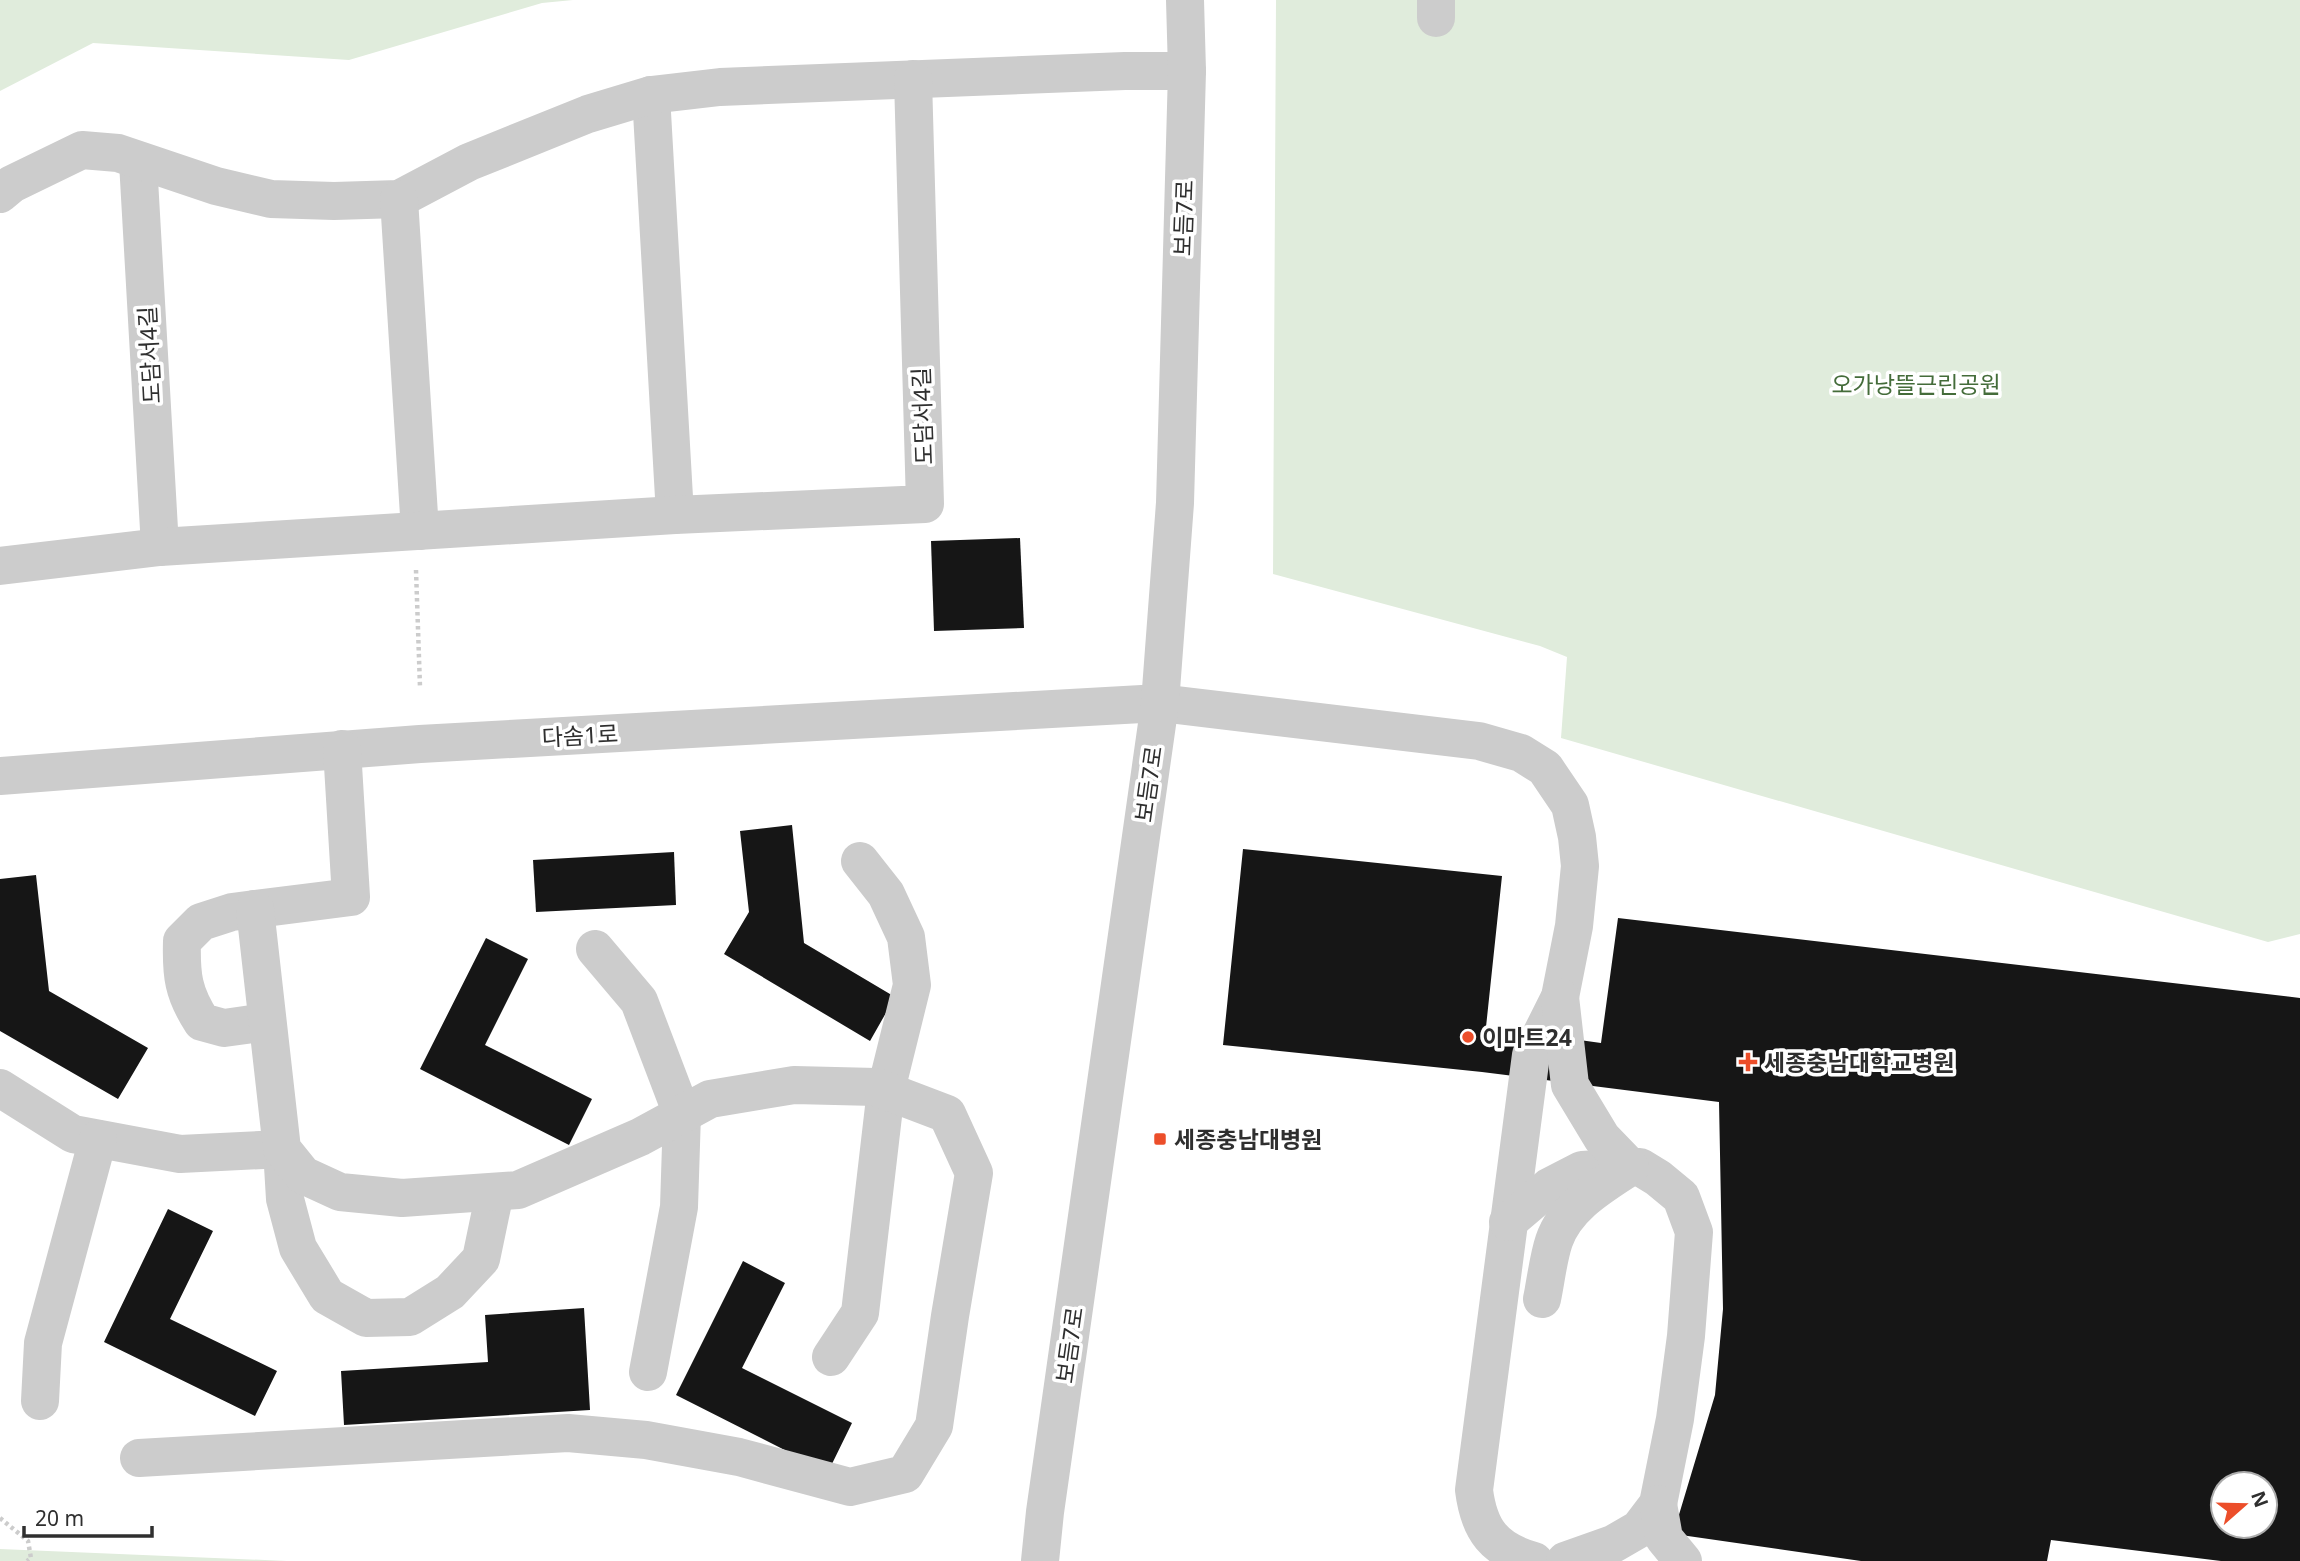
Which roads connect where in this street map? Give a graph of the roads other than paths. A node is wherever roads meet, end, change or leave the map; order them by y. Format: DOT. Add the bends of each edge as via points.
graph roads {
  1 [pos="1185,0"];
  2 [pos="1187,71"];
  3 [pos="913,79"];
  4 [pos="651,95"];
  5 [pos="138,162"];
  6 [pos="0,194"];
  7 [pos="399,199"];
  8 [pos="675,514"];
  9 [pos="421,531"];
  10 [pos="160,547"];
  11 [pos="0,566"];
  12 [pos="1160,703"];
  13 [pos="342,749"];
  14 [pos="0,776"];
  15 [pos="860,861"];
  16 [pos="255,909"];
  17 [pos="595,949"];
  18 [pos="1560,997"];
  19 [pos="267,1022"];
  20 [pos="0,1088"];
  21 [pos="886,1090"];
  22 [pos="682,1115"];
  23 [pos="98,1139"];
  24 [pos="282,1149"];
  25 [pos="1630,1167"];
  26 [pos="495,1192"];
  27 [pos="1508,1222"];
  28 [pos="1542,1299"];
  29 [pos="831,1357"];
  30 [pos="648,1372"];
  31 [pos="40,1401"];
  32 [pos="139,1458"];
  33 [pos="1658,1504"];
  34 [pos="1040,1561"];
  35 [pos="1534,1561"];
  36 [pos="1565,1561"];
  37 [pos="1683,1561"];
  1 -- 2 [label="street, 보듬7로"];
  2 -- 3 [label="street"];
  2 -- 12 [label="street, 보듬7로" via="1175,503"];
  3 -- 4 [label="street" via="720,86"];
  3 -- 8 [label="street, 도담서4길" via="925,504"];
  4 -- 7 [label="street" via="588,114 469,162"];
  4 -- 8 [label="street"];
  5 -- 6 [label="street" via="118,153 82,150"];
  5 -- 7 [label="street" via="271,199"];
  5 -- 10 [label="street, 도담서4길"];
  7 -- 9 [label="street"];
  8 -- 9 [label="street, 도담서4길"];
  9 -- 10 [label="street, 도담서4길"];
  10 -- 11 [label="street, 도담서4길"];
  12 -- 13 [label="street, 다솜1로"];
  12 -- 18 [label="street, 다솜1로" via="1479,741 1521,753 1545,768 1570,805 1580,866"];
  12 -- 34 [label="street, 보듬7로"];
  13 -- 14 [label="street, 다솜1로"];
  13 -- 16 [label="street" via="351,897"];
  15 -- 21 [label="street" via="886,894 906,937 912,985"];
  16 -- 19 [label="street"];
  16 -- 19 [label="street" via="201,922 182,941 181,966 189,1002 202,1022 224,1028"];
  17 -- 22 [label="street" via="639,1001"];
  18 -- 25 [label="street" via="1570,1085 1602,1138"];
  18 -- 27 [label="street" via="1531,1055"];
  19 -- 24 [label="street"];
  20 -- 23 [label="street" via="73,1134"];
  21 -- 22 [label="street" via="794,1085 710,1099"];
  21 -- 29 [label="street" via="860,1313"];
  21 -- 32 [label="street" via="947,1114 974,1173 934,1426 905,1474 850,1487 739,1457 646,1440 568,1433"];
  22 -- 26 [label="street" via="518,1190"];
  22 -- 30 [label="street" via="679,1208"];
  23 -- 24 [label="street" via="180,1154"];
  23 -- 31 [label="street" via="43,1343"];
  24 -- 26 [label="street" via="303,1175 340,1192 402,1198"];
  24 -- 26 [label="street" via="285,1199 298,1248 327,1296 366,1318 411,1317 450,1292 481,1259"];
  25 -- 27 [label="street" via="1582,1170 1549,1187"];
  25 -- 28 [label="street" via="1591,1193 1565,1218 1554,1241"];
  25 -- 33 [label="street" via="1640,1167 1681,1197 1694,1232 1685,1348"];
  27 -- 35 [label="street" via="1474,1490 1476,1511 1497,1545"];
  33 -- 36 [label="street" via="1639,1530"];
  33 -- 37 [label="street" via="1664,1538"];
}
